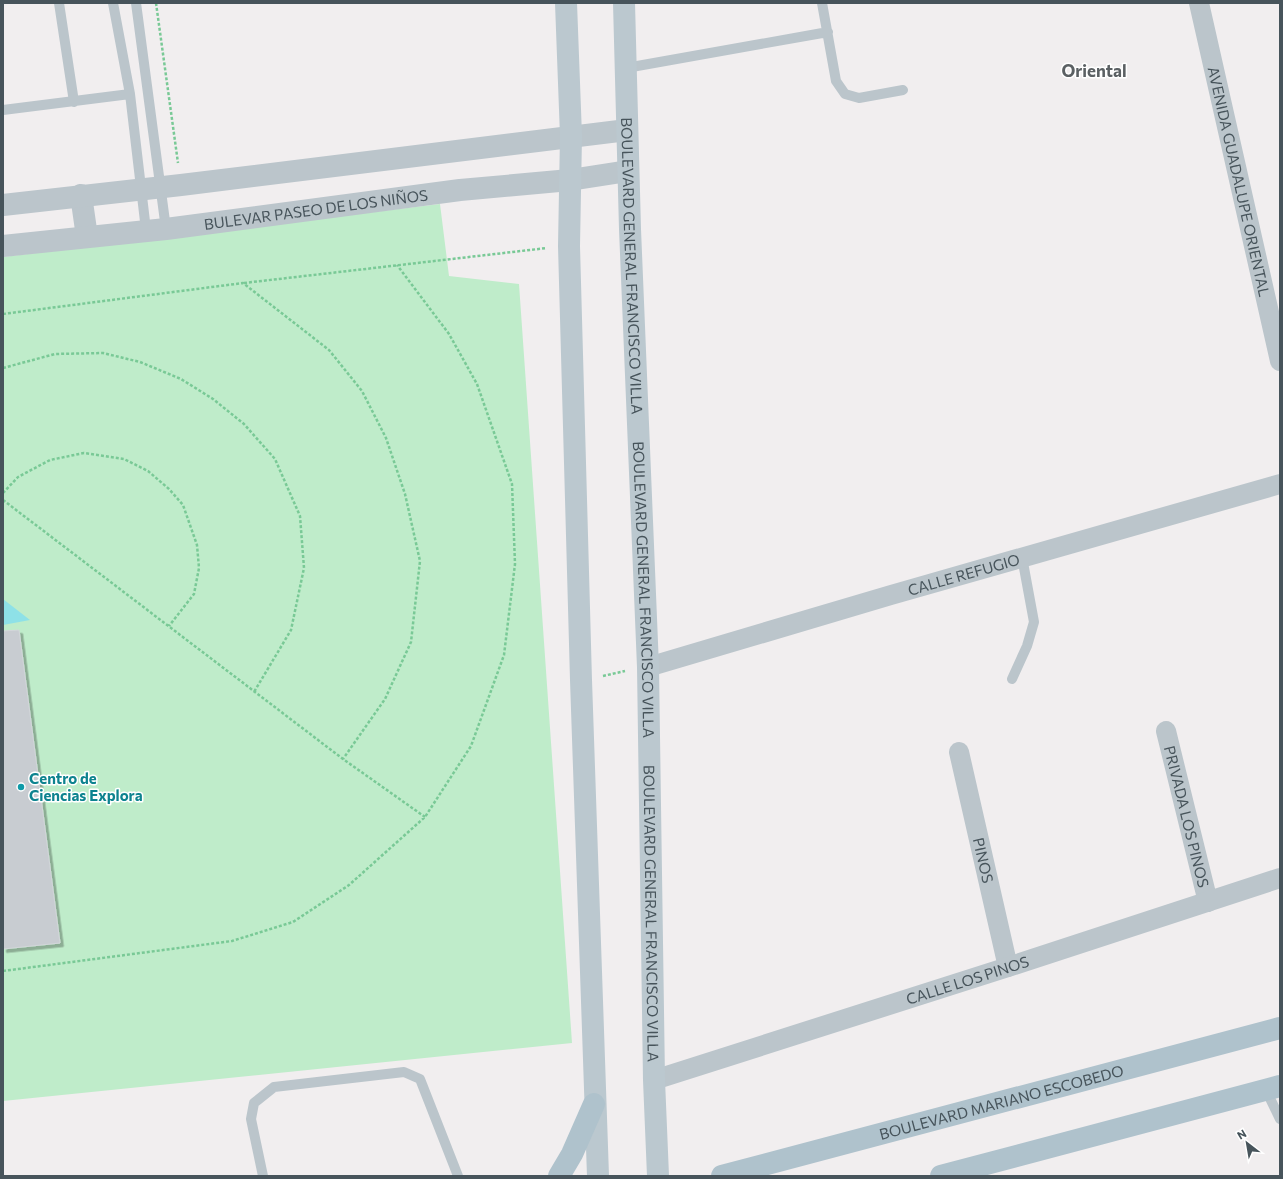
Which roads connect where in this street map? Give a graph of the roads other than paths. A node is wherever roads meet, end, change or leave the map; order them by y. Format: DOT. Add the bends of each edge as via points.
graph roads {
  1 [pos="59,3"];
  2 [pos="113,3"];
  3 [pos="136,3"];
  4 [pos="566,3"];
  5 [pos="624,3"];
  6 [pos="822,3"];
  7 [pos="1199,3"];
  8 [pos="828,32"];
  9 [pos="626,68"];
  10 [pos="903,90"];
  11 [pos="130,94"];
  12 [pos="74,102"];
  13 [pos="3,110"];
  14 [pos="627,130"];
  15 [pos="571,136"];
  16 [pos="628,171"];
  17 [pos="570,180"];
  18 [pos="160,187"];
  19 [pos="81,196"];
  20 [pos="3,205"];
  21 [pos="156,229"];
  22 [pos="87,237"];
  23 [pos="3,246"];
  24 [pos="1280,361"];
  25 [pos="1280,484"];
  26 [pos="1022,557"];
  27 [pos="648,667"];
  28 [pos="1012,679"];
  29 [pos="1166,731"];
  30 [pos="959,752"];
  31 [pos="1280,878"];
  32 [pos="1208,902"];
  33 [pos="1008,967"];
  34 [pos="1280,1028"];
  35 [pos="654,1080"];
  36 [pos="1273,1088"];
  37 [pos="594,1104"];
  38 [pos="1280,1119"];
  39 [pos="263,1176"];
  40 [pos="458,1176"];
  41 [pos="559,1176"];
  42 [pos="598,1176"];
  43 [pos="658,1176"];
  44 [pos="722,1176"];
  45 [pos="941,1176"];
  1 -- 12 [label="lane"];
  2 -- 11 [label="lane"];
  3 -- 18 [label="lane"];
  4 -- 15 [label="main road"];
  5 -- 9 [label="main road, BOULEVARD GENERAL FRANCISCO VILLA"];
  6 -- 8 [label="lane"];
  7 -- 24 [label="street, AVENIDA GUADALUPE ORIENTAL"];
  8 -- 9 [label="lane"];
  8 -- 10 [label="lane" via="836,80 845,94 859,98"];
  9 -- 14 [label="main road, BOULEVARD GENERAL FRANCISCO VILLA"];
  11 -- 12 [label="lane"];
  11 -- 18 [label="lane"];
  12 -- 13 [label="lane"];
  14 -- 15 [label="street"];
  14 -- 16 [label="main road, BOULEVARD GENERAL FRANCISCO VILLA"];
  15 -- 17 [label="main road"];
  15 -- 18 [label="street"];
  16 -- 17 [label="street, BULEVAR PASEO DE LOS NIÑOS"];
  16 -- 27 [label="main road, BOULEVARD GENERAL FRANCISCO VILLA"];
  17 -- 21 [label="street, BULEVAR PASEO DE LOS NIÑOS" via="460,190"];
  17 -- 37 [label="main road" via="569,246"];
  18 -- 19 [label="street"];
  18 -- 21 [label="lane"];
  18 -- 21 [label="lane"];
  19 -- 20 [label="street"];
  19 -- 22 [label="street"];
  21 -- 22 [label="street, BULEVAR PASEO DE LOS NIÑOS"];
  22 -- 23 [label="street, BULEVAR PASEO DE LOS NIÑOS"];
  25 -- 26 [label="street, CALLE REFUGIO"];
  26 -- 27 [label="street, CALLE REFUGIO"];
  26 -- 28 [label="lane" via="1034,622 1027,646"];
  27 -- 35 [label="main road, BOULEVARD GENERAL FRANCISCO VILLA"];
  29 -- 32 [label="street, PRIVADA LOS PINOS"];
  30 -- 33 [label="street, PINOS"];
  31 -- 32 [label="street, CALLE LOS PINOS"];
  32 -- 33 [label="street, CALLE LOS PINOS"];
  33 -- 35 [label="street, CALLE LOS PINOS"];
  34 -- 44 [label="main road, BOULEVARD MARIANO ESCOBEDO"];
  35 -- 43 [label="main road, BOULEVARD GENERAL FRANCISCO VILLA"];
  36 -- 38 [label="lane"];
  36 -- 45 [label="main road"];
  37 -- 41 [label="main road" via="572,1154"];
  37 -- 42 [label="main road"];
  39 -- 40 [label="lane" via="251,1119 254,1103 274,1087 404,1072 420,1079"];
}
